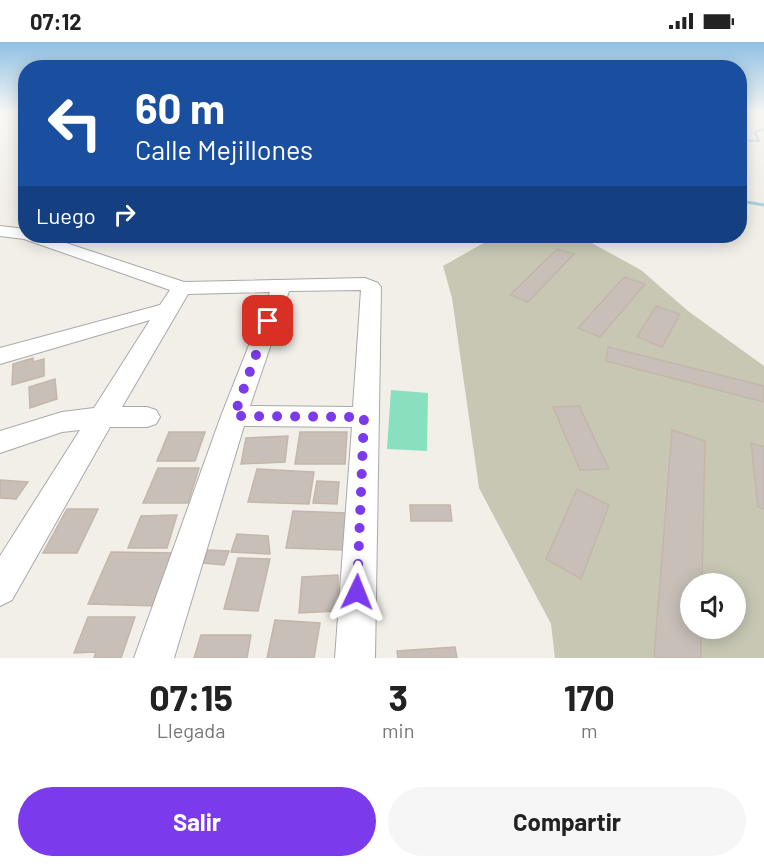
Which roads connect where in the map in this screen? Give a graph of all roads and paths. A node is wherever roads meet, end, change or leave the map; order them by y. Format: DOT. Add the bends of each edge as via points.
graph roads {
  1 [pos="0,231"];
  2 [pos="18,234"];
  3 [pos="46,243"];
  4 [pos="281,287"];
  5 [pos="174,299"];
  6 [pos="0,356"];
  7 [pos="234,416"];
  8 [pos="102,417"];
  9 [pos="147,417"];
  10 [pos="364,417"];
  11 [pos="0,442"];
  12 [pos="0,588"];
  13 [pos="154,658"];
  14 [pos="355,658"];
  1 -- 2 [label="street"];
  3 -- 5 [label="street"];
  4 -- 5 [label="street"];
  4 -- 7 [label="street"];
  4 -- 10 [label="street" via="371,287"];
  5 -- 6 [label="street"];
  5 -- 8 [label="street"];
  7 -- 10 [label="street"];
  7 -- 13 [label="street"];
  8 -- 9 [label="street"];
  8 -- 11 [label="street" via="62,422"];
  8 -- 12 [label="street"];
  10 -- 14 [label="street"];
}
